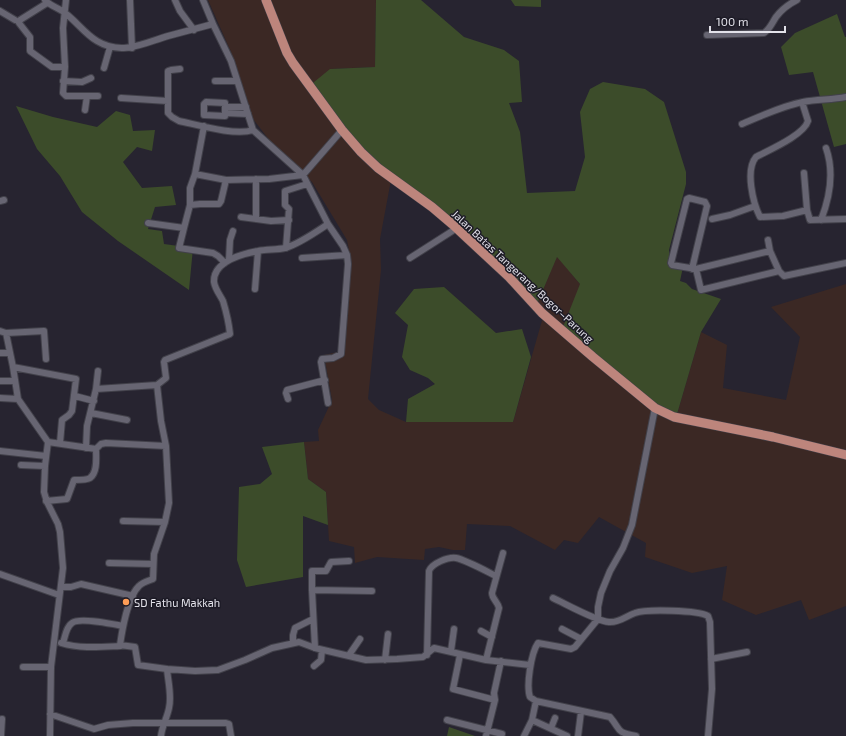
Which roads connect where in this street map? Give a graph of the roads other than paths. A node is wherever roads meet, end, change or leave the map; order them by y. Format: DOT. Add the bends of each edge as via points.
graph roads {
  1 [pos="66,0"];
  2 [pos="130,0"];
  3 [pos="175,0"];
  4 [pos="203,0"];
  5 [pos="266,0"];
  6 [pos="797,0"];
  7 [pos="46,1"];
  8 [pos="0,11"];
  9 [pos="64,12"];
  10 [pos="15,20"];
  11 [pos="213,24"];
  12 [pos="194,30"];
  13 [pos="707,35"];
  14 [pos="110,47"];
  15 [pos="132,48"];
  16 [pos="65,67"];
  17 [pos="104,68"];
  18 [pos="180,69"];
  19 [pos="91,78"];
  20 [pos="63,81"];
  21 [pos="215,81"];
  22 [pos="237,81"];
  23 [pos="87,96"];
  24 [pos="98,96"];
  25 [pos="846,97"];
  26 [pos="121,98"];
  27 [pos="168,100"];
  28 [pos="802,102"];
  29 [pos="85,110"];
  30 [pos="225,110"];
  31 [pos="247,111"];
  32 [pos="742,124"];
  33 [pos="204,126"];
  34 [pos="253,130"];
  35 [pos="342,130"];
  36 [pos="826,148"];
  37 [pos="804,173"];
  38 [pos="195,174"];
  39 [pos="303,175"];
  40 [pos="256,179"];
  41 [pos="226,180"];
  42 [pos="307,184"];
  43 [pos="190,205"];
  44 [pos="755,206"];
  45 [pos="807,210"];
  46 [pos="241,217"];
  47 [pos="712,219"];
  48 [pos="846,219"];
  49 [pos="256,220"];
  50 [pos="289,220"];
  51 [pos="821,220"];
  52 [pos="148,223"];
  53 [pos="328,224"];
  54 [pos="184,228"];
  55 [pos="457,228"];
  56 [pos="233,231"];
  57 [pos="768,240"];
  58 [pos="286,248"];
  59 [pos="258,251"];
  60 [pos="770,251"];
  61 [pos="347,255"];
  62 [pos="302,258"];
  63 [pos="410,258"];
  64 [pos="227,262"];
  65 [pos="846,262"];
  66 [pos="694,269"];
  67 [pos="779,271"];
  68 [pos="255,289"];
  69 [pos="3,332"];
  70 [pos="0,353"];
  71 [pos="10,353"];
  72 [pos="46,359"];
  73 [pos="13,367"];
  74 [pos="98,371"];
  75 [pos="325,380"];
  76 [pos="0,381"];
  77 [pos="15,381"];
  78 [pos="157,385"];
  79 [pos="96,389"];
  80 [pos="75,396"];
  81 [pos="0,398"];
  82 [pos="18,399"];
  83 [pos="288,399"];
  84 [pos="94,401"];
  85 [pos="328,402"];
  86 [pos="655,408"];
  87 [pos="91,413"];
  88 [pos="126,420"];
  89 [pos="48,442"];
  90 [pos="60,443"];
  91 [pos="166,446"];
  92 [pos="86,448"];
  93 [pos="96,449"];
  94 [pos="0,451"];
  95 [pos="846,455"];
  96 [pos="46,456"];
  97 [pos="21,465"];
  98 [pos="45,466"];
  99 [pos="46,501"];
  100 [pos="122,521"];
  101 [pos="165,522"];
  102 [pos="503,553"];
  103 [pos="349,561"];
  104 [pos="110,563"];
  105 [pos="153,564"];
  106 [pos="0,574"];
  107 [pos="496,576"];
  108 [pos="61,587"];
  109 [pos="312,590"];
  110 [pos="372,591"];
  111 [pos="59,595"];
  112 [pos="133,596"];
  113 [pos="553,598"];
  114 [pos="314,619"];
  115 [pos="598,619"];
  116 [pos="123,626"];
  117 [pos="454,629"];
  118 [pos="562,630"];
  119 [pos="481,632"];
  120 [pos="388,634"];
  121 [pos="492,637"];
  122 [pos="360,639"];
  123 [pos="581,639"];
  124 [pos="54,640"];
  125 [pos="293,642"];
  126 [pos="63,644"];
  127 [pos="120,646"];
  128 [pos="315,648"];
  129 [pos="322,650"];
  130 [pos="451,651"];
  131 [pos="747,652"];
  132 [pos="350,655"];
  133 [pos="427,655"];
  134 [pos="460,655"];
  135 [pos="711,659"];
  136 [pos="385,660"];
  137 [pos="486,660"];
  138 [pos="501,661"];
  139 [pos="530,665"];
  140 [pos="23,666"];
  141 [pos="314,666"];
  142 [pos="51,667"];
  143 [pos="167,669"];
  144 [pos="495,700"];
  145 [pos="536,701"];
  146 [pos="581,712"];
  147 [pos="50,714"];
  148 [pos="555,718"];
  149 [pos="2,719"];
  150 [pos="447,720"];
  151 [pos="532,720"];
  152 [pos="164,722"];
  153 [pos="551,728"];
  154 [pos="487,733"];
  155 [pos="502,734"];
  156 [pos="1,736"];
  157 [pos="50,736"];
  158 [pos="161,736"];
  159 [pos="231,736"];
  160 [pos="524,736"];
  161 [pos="567,736"];
  162 [pos="578,736"];
  163 [pos="636,736"];
  164 [pos="708,736"];
  1 -- 9 [label="street"];
  2 -- 15 [label="street"];
  3 -- 12 [label="street"];
  4 -- 11 [label="street"];
  5 -- 35 [label="main road, Jalan Batas Tangerang/Bogor–Parung" via="287,53"];
  6 -- 13 [label="street" via="787,6 764,33"];
  7 -- 9 [label="street"];
  7 -- 16 [label="street" via="19,23 30,37 30,51 52,67"];
  8 -- 10 [label="street"];
  9 -- 14 [label="street" via="90,36"];
  9 -- 16 [label="street"];
  11 -- 12 [label="street"];
  11 -- 22 [label="street" via="226,48"];
  12 -- 15 [label="street"];
  14 -- 15 [label="street"];
  14 -- 17 [label="street"];
  16 -- 20 [label="street"];
  18 -- 27 [label="street" via="168,71"];
  19 -- 20 [label="street" via="82,82"];
  20 -- 23 [label="street" via="64,95"];
  21 -- 22 [label="street"];
  22 -- 31 [label="street"];
  23 -- 24 [label="street"];
  23 -- 29 [label="street"];
  25 -- 28 [label="street"];
  26 -- 27 [label="street"];
  27 -- 33 [label="street" via="168,112 174,118"];
  28 -- 32 [label="street"];
  28 -- 44 [label="street" via="808,122 803,130 756,157 752,164"];
  30 -- 31 [label="street"];
  31 -- 34 [label="street"];
  33 -- 34 [label="street" via="240,132"];
  33 -- 38 [label="street"];
  34 -- 39 [label="street"];
  35 -- 39 [label="street"];
  35 -- 55 [label="main road, Jalan Batas Tangerang/Bogor–Parung" via="378,168"];
  36 -- 51 [label="street" via="830,161 830,178"];
  37 -- 45 [label="street"];
  38 -- 41 [label="street"];
  38 -- 43 [label="street" via="190,188"];
  39 -- 40 [label="street"];
  39 -- 42 [label="street"];
  40 -- 41 [label="street"];
  40 -- 49 [label="street"];
  41 -- 43 [label="street" via="218,205"];
  42 -- 50 [label="street" via="285,191"];
  42 -- 53 [label="street"];
  43 -- 54 [label="street"];
  44 -- 45 [label="street" via="760,217 783,216"];
  44 -- 47 [label="street"];
  45 -- 51 [label="street" via="810,220"];
  46 -- 49 [label="street"];
  48 -- 51 [label="street"];
  49 -- 50 [label="street"];
  50 -- 58 [label="street"];
  52 -- 54 [label="street"];
  53 -- 58 [label="street"];
  53 -- 61 [label="street"];
  54 -- 64 [label="street" via="179,248 213,253"];
  55 -- 63 [label="street"];
  55 -- 86 [label="main road, Jalan Batas Tangerang/Bogor–Parung" via="509,277 542,313"];
  56 -- 64 [label="street"];
  57 -- 60 [label="street"];
  58 -- 59 [label="street"];
  59 -- 64 [label="street" via="243,254"];
  59 -- 68 [label="street"];
  60 -- 66 [label="street"];
  60 -- 67 [label="street"];
  61 -- 62 [label="street"];
  61 -- 75 [label="street" via="341,354 321,360"];
  64 -- 78 [label="street" via="217,270 214,284 222,300 230,334 165,360 166,378"];
  65 -- 67 [label="street" via="787,276"];
  66 -- 66 [label="street" via="671,263 689,198 705,202 707,206"];
  66 -- 67 [label="street" via="702,290"];
  69 -- 71 [label="street"];
  69 -- 72 [label="street" via="43,331"];
  70 -- 71 [label="street"];
  71 -- 73 [label="street"];
  73 -- 77 [label="street"];
  73 -- 80 [label="street" via="75,378"];
  74 -- 79 [label="street"];
  75 -- 83 [label="street" via="287,390"];
  75 -- 85 [label="street"];
  76 -- 77 [label="street"];
  77 -- 82 [label="street"];
  78 -- 79 [label="street"];
  78 -- 91 [label="street"];
  79 -- 84 [label="street"];
  80 -- 84 [label="street"];
  80 -- 90 [label="street" via="72,411 62,420"];
  81 -- 82 [label="street"];
  82 -- 89 [label="street"];
  84 -- 87 [label="street"];
  86 -- 95 [label="main road, Jalan Batas Tangerang/Bogor–Parung" via="674,417"];
  86 -- 115 [label="street" via="632,525 601,593"];
  87 -- 88 [label="street"];
  87 -- 92 [label="street" via="87,426"];
  89 -- 90 [label="street"];
  89 -- 96 [label="street"];
  90 -- 92 [label="street"];
  91 -- 93 [label="street" via="106,443"];
  91 -- 101 [label="street" via="169,496"];
  92 -- 93 [label="street"];
  93 -- 99 [label="street" via="96,467 92,477 74,480 67,499"];
  94 -- 96 [label="street"];
  96 -- 98 [label="street"];
  97 -- 98 [label="street"];
  98 -- 99 [label="street"];
  99 -- 108 [label="street" via="58,524 62,542"];
  100 -- 101 [label="street"];
  101 -- 105 [label="street" via="156,545"];
  102 -- 107 [label="street"];
  103 -- 109 [label="street" via="331,562 326,571 312,571"];
  104 -- 105 [label="street"];
  105 -- 112 [label="street" via="153,579 139,585"];
  106 -- 111 [label="street"];
  107 -- 121 [label="street" via="492,595 499,608"];
  107 -- 133 [label="street" via="455,558 430,568"];
  108 -- 111 [label="street"];
  108 -- 112 [label="street" via="81,584"];
  109 -- 110 [label="street"];
  109 -- 114 [label="street"];
  111 -- 124 [label="street"];
  112 -- 116 [label="street"];
  113 -- 115 [label="street"];
  114 -- 125 [label="street" via="295,628"];
  114 -- 128 [label="street"];
  115 -- 123 [label="street"];
  115 -- 135 [label="street" via="616,622 635,612 651,611 703,614 710,619"];
  116 -- 126 [label="street" via="74,621 68,627"];
  116 -- 127 [label="street"];
  117 -- 130 [label="street"];
  118 -- 123 [label="street"];
  119 -- 121 [label="street"];
  120 -- 136 [label="street"];
  121 -- 137 [label="street"];
  122 -- 132 [label="street"];
  123 -- 139 [label="street" via="571,649 538,643"];
  124 -- 126 [label="street"];
  124 -- 142 [label="street"];
  125 -- 128 [label="street" via="302,642"];
  125 -- 143 [label="street" via="218,670"];
  126 -- 127 [label="street" via="86,648"];
  127 -- 143 [label="street" via="135,647 138,665"];
  128 -- 129 [label="street"];
  129 -- 132 [label="street"];
  129 -- 141 [label="street" via="321,660"];
  130 -- 133 [label="street" via="434,648"];
  130 -- 134 [label="street"];
  131 -- 135 [label="street"];
  132 -- 136 [label="street" via="362,659"];
  133 -- 136 [label="street" via="419,658"];
  134 -- 137 [label="street"];
  134 -- 144 [label="street" via="453,689"];
  135 -- 164 [label="street" via="712,689"];
  137 -- 138 [label="street"];
  138 -- 139 [label="street"];
  138 -- 144 [label="street" via="494,693"];
  139 -- 145 [label="street" via="529,695"];
  140 -- 142 [label="street"];
  142 -- 147 [label="street"];
  143 -- 152 [label="street" via="170,703"];
  144 -- 154 [label="street"];
  145 -- 146 [label="street"];
  145 -- 151 [label="street"];
  146 -- 162 [label="street"];
  146 -- 163 [label="street" via="610,717 616,733"];
  147 -- 152 [label="street" via="94,729 111,724"];
  147 -- 157 [label="street"];
  148 -- 153 [label="street"];
  149 -- 156 [label="street"];
  150 -- 154 [label="street"];
  151 -- 153 [label="street"];
  151 -- 160 [label="street"];
  152 -- 158 [label="street"];
  152 -- 159 [label="street" via="228,723 231,727"];
  153 -- 161 [label="street"];
  154 -- 155 [label="street"];
}
